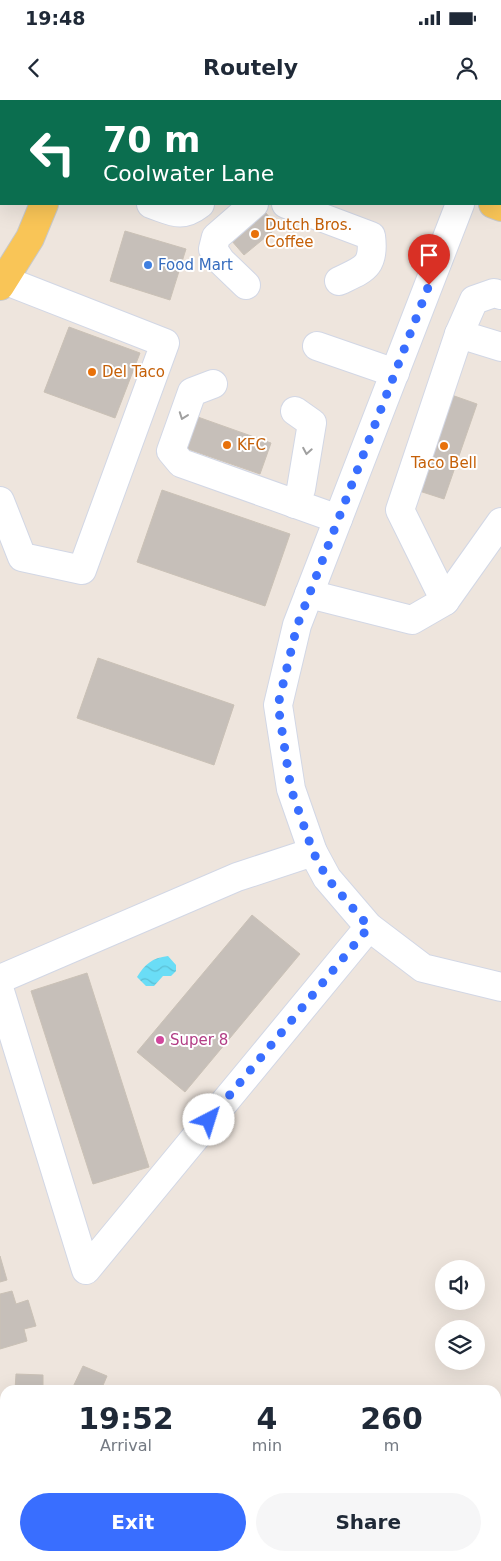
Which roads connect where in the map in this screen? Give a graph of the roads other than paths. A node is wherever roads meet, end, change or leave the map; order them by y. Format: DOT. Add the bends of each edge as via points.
graph roads {
  1 [pos="44,205"];
  2 [pos="154,205"];
  3 [pos="198,205"];
  4 [pos="253,205"];
  5 [pos="289,205"];
  6 [pos="341,205"];
  7 [pos="460,205"];
  8 [pos="2,283"];
  9 [pos="246,285"];
  10 [pos="501,295"];
  11 [pos="459,334"];
  12 [pos="317,346"];
  13 [pos="501,347"];
  14 [pos="395,373"];
  15 [pos="213,384"];
  16 [pos="295,411"];
  17 [pos="0,501"];
  18 [pos="295,504"];
  19 [pos="338,519"];
  20 [pos="501,522"];
  21 [pos="309,594"];
  22 [pos="445,601"];
  23 [pos="313,852"];
  24 [pos="369,927"];
  25 [pos="0,979"];
  26 [pos="501,987"];
  27 [pos="0,991"];
  1 -- 8 [label="main road" via="30,238"];
  2 -- 3 [label="street" via="185,214"];
  4 -- 9 [label="street" via="216,237 212,249"];
  5 -- 6 [label="street" via="371,236 373,252 366,268 339,280 362,284 374,279 388,261 390,240 387,226 367,214"];
  7 -- 14 [label="street"];
  8 -- 17 [label="street" via="164,343 82,570 22,557"];
  10 -- 11 [label="street" via="494,293 474,300"];
  11 -- 13 [label="street"];
  11 -- 22 [label="street" via="400,510"];
  12 -- 14 [label="street"];
  14 -- 19 [label="street"];
  15 -- 18 [label="street, one-way" via="192,392 171,451 181,463"];
  16 -- 18 [label="street, one-way" via="312,423 301,489"];
  18 -- 19 [label="street"];
  19 -- 21 [label="street"];
  20 -- 22 [label="street"];
  21 -- 22 [label="street" via="412,620"];
  21 -- 23 [label="street" via="297,626 278,705 291,789"];
  23 -- 24 [label="street" via="327,878"];
  23 -- 25 [label="street" via="237,878"];
  24 -- 26 [label="street" via="423,968"];
  24 -- 27 [label="street" via="86,1270"];
}
